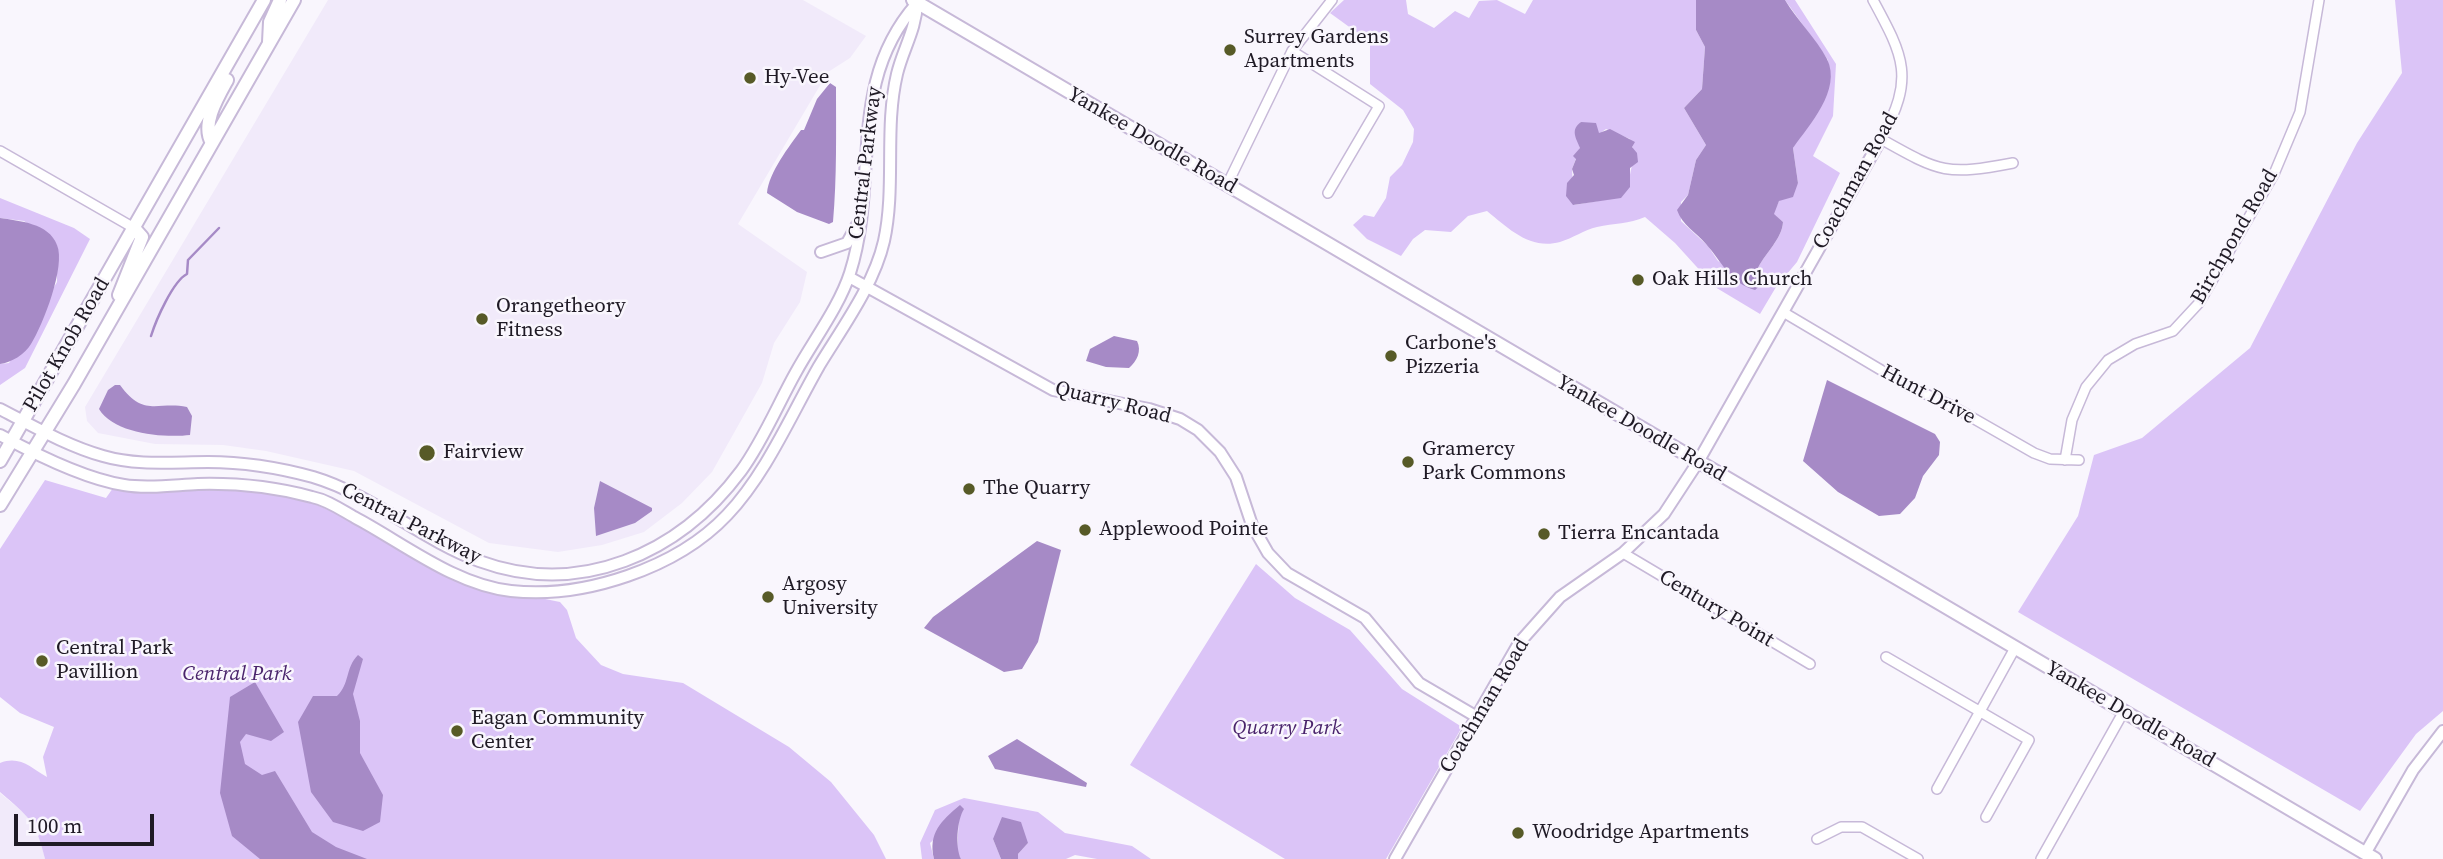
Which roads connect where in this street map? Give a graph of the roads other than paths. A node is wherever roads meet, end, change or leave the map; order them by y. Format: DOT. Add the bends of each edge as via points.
graph roads {
  1 [pos="280,0"];
  2 [pos="294,0"];
  3 [pos="1332,0"];
  4 [pos="1873,0"];
  5 [pos="2319,0"];
  6 [pos="914,1"];
  7 [pos="263,2"];
  8 [pos="269,43"];
  9 [pos="1292,51"];
  10 [pos="1881,139"];
  11 [pos="212,143"];
  12 [pos="0,151"];
  13 [pos="2013,163"];
  14 [pos="1227,185"];
  15 [pos="1328,193"];
  16 [pos="861,216"];
  17 [pos="134,228"];
  18 [pos="821,251"];
  19 [pos="849,276"];
  20 [pos="866,285"];
  21 [pos="1783,312"];
  22 [pos="111,318"];
  23 [pos="0,409"];
  24 [pos="23,421"];
  25 [pos="45,431"];
  26 [pos="6,438"];
  27 [pos="33,451"];
  28 [pos="2065,460"];
  29 [pos="2079,460"];
  30 [pos="0,461"];
  31 [pos="1698,463"];
  32 [pos="0,505"];
  33 [pos="1623,553"];
  34 [pos="2015,648"];
  35 [pos="1886,657"];
  36 [pos="1810,664"];
  37 [pos="1979,711"];
  38 [pos="2124,711"];
  39 [pos="1477,717"];
  40 [pos="2443,731"];
  41 [pos="1937,789"];
  42 [pos="1986,817"];
  43 [pos="1816,839"];
  44 [pos="2368,857"];
  45 [pos="1395,859"];
  46 [pos="1918,859"];
  47 [pos="2041,859"];
  48 [pos="2381,859"];
  1 -- 8 [label="main road, Pilot Knob Road" via="270,22"];
  2 -- 8 [label="main road, Pilot Knob Road"];
  3 -- 9 [label="street"];
  4 -- 10 [label="street, Coachman Road" via="1899,48 1902,81 1896,112"];
  5 -- 28 [label="street, Birchpond Road" via="2300,112 2274,174 2199,303 2173,331 2135,344 2108,360 2086,387 2072,420"];
  6 -- 14 [label="main road, Yankee Doodle Road"];
  6 -- 16 [label="street, Central Parkway" via="882,54 871,97"];
  6 -- 20 [label="street, Central Parkway" via="916,24 897,73 890,136 891,194 883,244"];
  7 -- 11 [label="main road, Pilot Knob Road" via="208,122"];
  7 -- 17 [label="main road, Pilot Knob Road"];
  8 -- 11 [label="main road, Pilot Knob Road"];
  9 -- 14 [label="street"];
  9 -- 15 [label="street" via="1379,106"];
  10 -- 13 [label="street" via="1932,168 1958,172"];
  10 -- 21 [label="street, Coachman Road"];
  11 -- 22 [label="main road, Pilot Knob Road"];
  12 -- 17 [label="street"];
  14 -- 31 [label="main road, Yankee Doodle Road"];
  16 -- 18 [label="street" via="847,243"];
  16 -- 19 [label="street, Central Parkway"];
  17 -- 22 [label="main road, Pilot Knob Road" via="142,237"];
  17 -- 24 [label="main road, Pilot Knob Road"];
  19 -- 20 [label="street, Quarry Road"];
  19 -- 25 [label="street, Central Parkway" via="742,469 713,503 669,542 634,560 575,572 526,572 479,561 345,488 310,476 256,466 105,457"];
  20 -- 27 [label="street, Central Parkway" via="756,477 728,515 689,547 657,565 604,583 511,591 466,579 320,499 264,487 125,486"];
  20 -- 39 [label="street, Quarry Road" via="1053,390 1149,408 1198,430 1236,477 1252,525 1268,553 1287,573 1365,618 1419,683"];
  21 -- 28 [label="street, Hunt Drive" via="2034,453"];
  21 -- 31 [label="street, Coachman Road"];
  22 -- 25 [label="main road, Pilot Knob Road"];
  23 -- 24 [label="street, Central Parkway"];
  24 -- 25 [label="street, Central Parkway"];
  24 -- 26 [label="main road, Pilot Knob Road"];
  25 -- 27 [label="main road, Pilot Knob Road"];
  26 -- 27 [label="street, Central Parkway"];
  26 -- 30 [label="main road, Pilot Knob Road"];
  27 -- 32 [label="main road, Pilot Knob Road"];
  28 -- 29 [label="street, Hunt Drive"];
  31 -- 33 [label="street, Coachman Road" via="1664,514"];
  31 -- 34 [label="main road, Yankee Doodle Road"];
  33 -- 36 [label="street, Century Point"];
  33 -- 39 [label="street, Coachman Road" via="1560,597 1519,643"];
  34 -- 37 [label="street"];
  34 -- 38 [label="main road, Yankee Doodle Road"];
  35 -- 37 [label="street"];
  37 -- 41 [label="street"];
  37 -- 42 [label="street" via="2029,740"];
  38 -- 44 [label="main road, Yankee Doodle Road"];
  38 -- 47 [label="street"];
  39 -- 45 [label="street, Coachman Road"];
  40 -- 44 [label="street" via="2413,770"];
  43 -- 46 [label="street" via="1841,827 1862,827"];
  44 -- 48 [label="main road, Yankee Doodle Road"];
}
